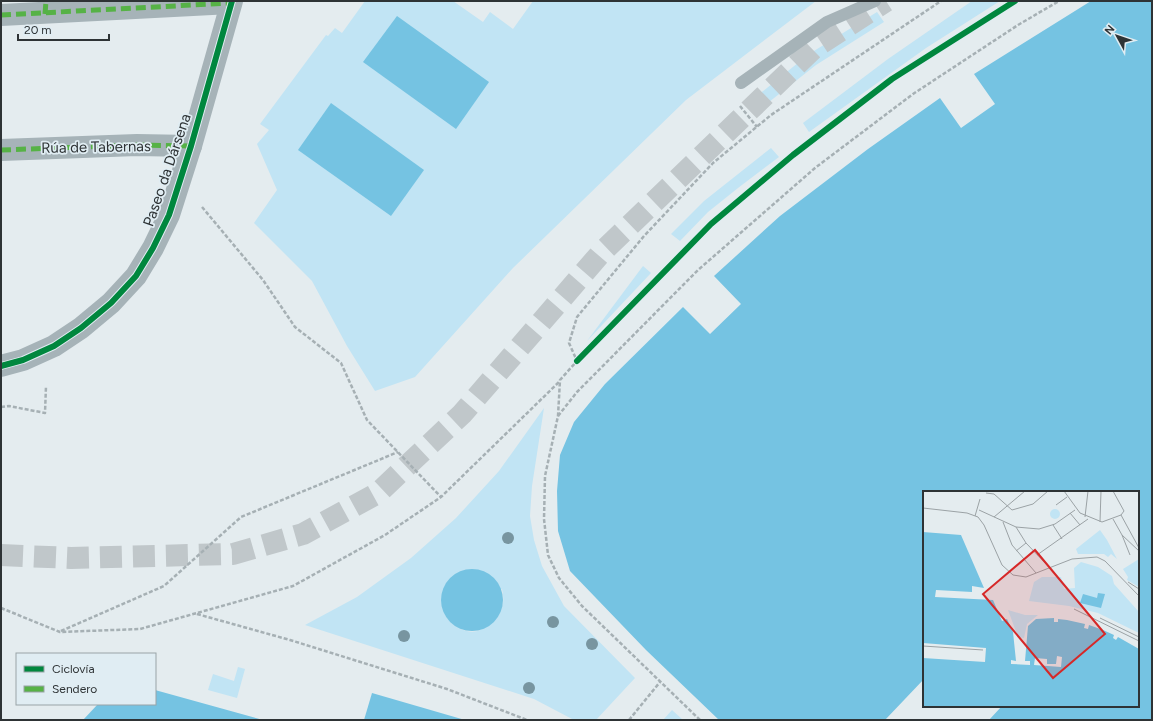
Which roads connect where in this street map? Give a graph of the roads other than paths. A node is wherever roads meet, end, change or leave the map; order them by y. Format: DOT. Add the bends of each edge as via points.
graph roads {
  1 [pos="875,1"];
  2 [pos="231,2"];
  3 [pos="46,7"];
  4 [pos="1,15"];
  5 [pos="741,83"];
  6 [pos="192,146"];
  7 [pos="1,150"];
  8 [pos="1,366"];
  1 -- 5 [label="lane" via="827,22"];
  2 -- 3 [label="street"];
  2 -- 6 [label="street, Paseo da Dársena"];
  3 -- 4 [label="street"];
  6 -- 7 [label="street, Rúa de Tabernas" via="137,145"];
  6 -- 8 [label="street, Paseo da Dársena" via="169,215 136,276 111,303 54,346 23,360"];
}
